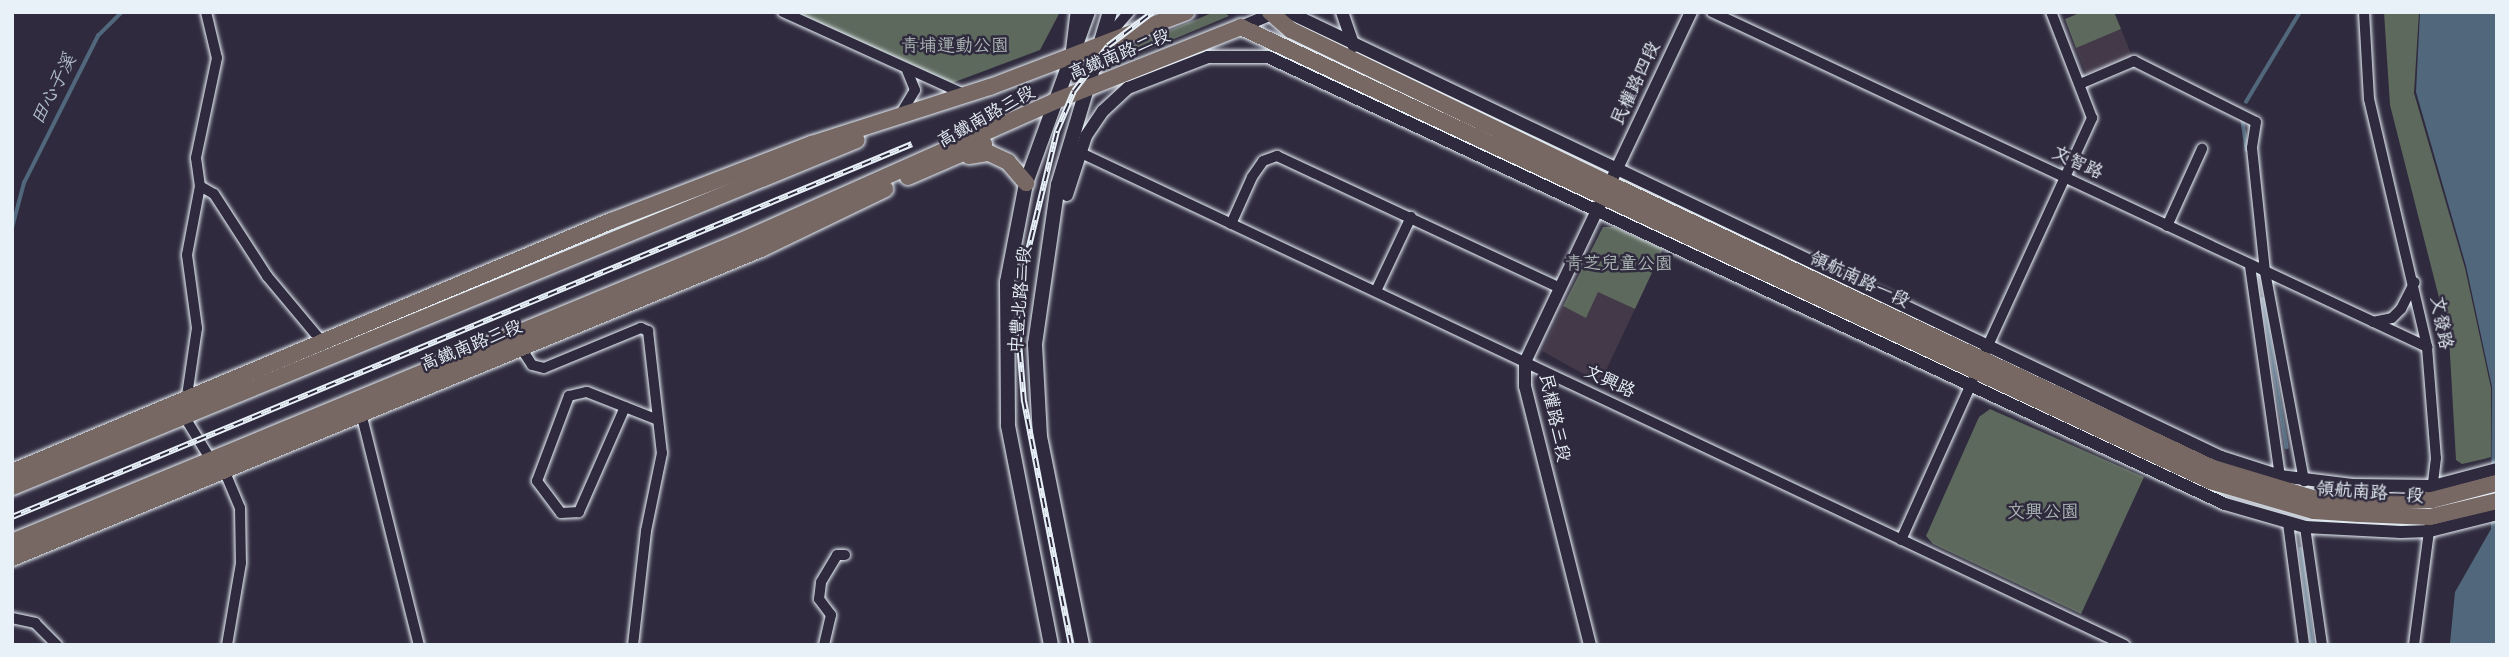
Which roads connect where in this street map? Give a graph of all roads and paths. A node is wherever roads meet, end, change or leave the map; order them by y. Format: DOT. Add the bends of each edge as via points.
graph roads {
  1 [pos="206,12"];
  2 [pos="783,12"];
  3 [pos="1077,12"];
  4 [pos="1088,12"];
  5 [pos="1110,12"];
  6 [pos="1129,12"];
  7 [pos="1186,12"];
  8 [pos="1342,12"];
  9 [pos="1691,12"];
  10 [pos="1712,12"];
  11 [pos="2051,12"];
  12 [pos="2364,12"];
  13 [pos="1277,13"];
  14 [pos="1241,27"];
  15 [pos="1100,46"];
  16 [pos="1354,46"];
  17 [pos="1290,50"];
  18 [pos="1072,56"];
  19 [pos="907,70"];
  20 [pos="2080,83"];
  21 [pos="1335,87"];
  22 [pos="1086,92"];
  23 [pos="966,95"];
  24 [pos="1055,102"];
  25 [pos="900,115"];
  26 [pos="984,133"];
  27 [pos="2203,149"];
  28 [pos="1079,152"];
  29 [pos="937,168"];
  30 [pos="913,175"];
  31 [pos="2063,177"];
  32 [pos="1026,183"];
  33 [pos="200,186"];
  34 [pos="1607,191"];
  35 [pos="1067,195"];
  36 [pos="1410,217"];
  37 [pos="1231,224"];
  38 [pos="2167,226"];
  39 [pos="2250,266"];
  40 [pos="2265,272"];
  41 [pos="2415,282"];
  42 [pos="490,288"];
  43 [pos="1560,288"];
  44 [pos="1376,291"];
  45 [pos="418,304"];
  46 [pos="2373,322"];
  47 [pos="323,343"];
  48 [pos="2427,347"];
  49 [pos="521,348"];
  50 [pos="464,356"];
  51 [pos="1525,362"];
  52 [pos="1978,365"];
  53 [pos="625,407"];
  54 [pos="184,409"];
  55 [pos="361,413"];
  56 [pos="658,420"];
  57 [pos="218,465"];
  58 [pos="2497,469"];
  59 [pos="12,472"];
  60 [pos="2280,476"];
  61 [pos="2304,481"];
  62 [pos="2497,483"];
  63 [pos="12,487"];
  64 [pos="2432,493"];
  65 [pos="2497,501"];
  66 [pos="2455,503"];
  67 [pos="2497,514"];
  68 [pos="2288,523"];
  69 [pos="2430,524"];
  70 [pos="2305,527"];
  71 [pos="1901,540"];
  72 [pos="12,542"];
  73 [pos="845,555"];
  74 [pos="12,558"];
  75 [pos="12,618"];
  76 [pos="57,645"];
  77 [pos="227,645"];
  78 [pos="419,645"];
  79 [pos="633,645"];
  80 [pos="824,645"];
  81 [pos="1051,645"];
  82 [pos="1082,645"];
  83 [pos="1590,645"];
  84 [pos="2125,645"];
  85 [pos="2304,645"];
  86 [pos="2322,645"];
  87 [pos="2414,645"];
  1 -- 33 [label="street" via="216,58 195,158"];
  2 -- 19 [label="street"];
  3 -- 18 [label="street"];
  4 -- 18 [label="main road, 中豐北路二段"];
  5 -- 15 [label="main road, 中豐北路二段"];
  6 -- 15 [label="street, 高鐵南路二段"];
  7 -- 15 [label="main road, 高鐵南路二段"];
  8 -- 16 [label="street"];
  9 -- 34 [label="street, 民權路四段"];
  10 -- 31 [label="street, 文智路"];
  11 -- 20 [label="street"];
  12 -- 41 [label="street, 文發路" via="2370,99"];
  13 -- 14 [label="street, 高鐵南路二段"];
  13 -- 16 [label="street, 領航南路一段"];
  13 -- 34 [label="main road, 領航南路一段" via="1291,30"];
  14 -- 17 [label="main road, 領航南路一段"];
  14 -- 22 [label="main road, 高鐵南路二段"];
  15 -- 18 [label="main road, 高鐵南路二段"];
  15 -- 22 [label="main road, 中豐北路二段"];
  16 -- 34 [label="street, 領航南路一段"];
  17 -- 21 [label="street"];
  17 -- 34 [label="main road, 領航南路一段"];
  18 -- 23 [label="main road, 高鐵南路三段"];
  18 -- 24 [label="main road, 中豐北路二段"];
  19 -- 23 [label="street"];
  19 -- 25 [label="street" via="915,90"];
  20 -- 31 [label="street" via="2092,118"];
  20 -- 40 [label="street" via="2134,61 2256,121 2252,149"];
  21 -- 28 [label="street, 高鐵南路二段" via="1268,57 1208,57 1128,88 1103,111"];
  21 -- 34 [label="street, 領航南路一段"];
  22 -- 24 [label="main road, 高鐵南路二段"];
  22 -- 82 [label="main road, 中豐北路二段" via="1056,198 1035,344 1041,437"];
  23 -- 25 [label="main road, 高鐵南路三段"];
  23 -- 42 [label="main road, 高鐵南路三段"];
  24 -- 26 [label="main road, 高鐵南路三段"];
  24 -- 29 [label="main road, 高鐵南路三段"];
  24 -- 32 [label="main road, 中豐北路二段"];
  25 -- 45 [label="main road, 高鐵南路三段" via="611,221"];
  26 -- 30 [label="main road"];
  26 -- 50 [label="main road, 高鐵南路三段" via="827,205"];
  27 -- 38 [label="street"];
  28 -- 35 [label="street, 高鐵南路二段"];
  28 -- 37 [label="street, 文興路"];
  29 -- 30 [label="main road, 高鐵南路三段"];
  29 -- 32 [label="main road" via="989,153 1008,162"];
  30 -- 49 [label="main road, 高鐵南路三段" via="772,244"];
  31 -- 38 [label="street, 文智路"];
  31 -- 52 [label="street"];
  32 -- 81 [label="main road, 中豐北路二段" via="1007,282 1008,425"];
  33 -- 47 [label="street" via="214,194 267,276"];
  33 -- 54 [label="street" via="187,255 197,328"];
  34 -- 43 [label="street, 民權路三段"];
  34 -- 52 [label="main road, 領航南路一段"];
  34 -- 52 [label="street, 領航南路一段"];
  36 -- 37 [label="street" via="1277,156 1263,161 1252,177"];
  36 -- 43 [label="street"];
  36 -- 44 [label="street"];
  37 -- 44 [label="street, 文興路"];
  38 -- 39 [label="street, 文智路"];
  39 -- 40 [label="street, 文智路"];
  39 -- 60 [label="street"];
  40 -- 46 [label="street, 文智路"];
  40 -- 61 [label="street"];
  41 -- 46 [label="street" via="2392,318"];
  41 -- 48 [label="street, 文發路"];
  42 -- 45 [label="main road"];
  42 -- 54 [label="main road, 高鐵南路三段"];
  43 -- 51 [label="street, 民權路三段"];
  44 -- 51 [label="street, 文興路"];
  45 -- 47 [label="main road, 高鐵南路三段"];
  46 -- 48 [label="street, 文智路"];
  47 -- 54 [label="main road, 高鐵南路三段"];
  48 -- 64 [label="street, 文發路" via="2436,458"];
  49 -- 50 [label="main road"];
  49 -- 55 [label="main road, 高鐵南路三段"];
  49 -- 56 [label="street" via="532,365 544,368 640,328 648,331"];
  50 -- 57 [label="main road, 高鐵南路三段"];
  51 -- 71 [label="street, 文興路"];
  51 -- 83 [label="street, 民權路三段" via="1525,386"];
  52 -- 60 [label="street, 領航南路一段"];
  52 -- 64 [label="main road, 領航南路一段" via="2213,468 2267,486 2316,499 2359,502"];
  52 -- 68 [label="street, 領航南路一段" via="2203,495"];
  52 -- 69 [label="main road, 領航南路一段" via="2210,481 2314,511"];
  52 -- 71 [label="street"];
  53 -- 53 [label="street" via="582,390 562,405 537,481 561,513 579,512"];
  53 -- 56 [label="street"];
  54 -- 57 [label="street"];
  54 -- 59 [label="main road, 高鐵南路三段"];
  54 -- 63 [label="main road, 高鐵南路三段"];
  55 -- 57 [label="main road, 高鐵南路三段"];
  55 -- 78 [label="street"];
  56 -- 79 [label="street" via="662,453 646,531"];
  57 -- 72 [label="main road, 高鐵南路三段"];
  57 -- 74 [label="main road, 高鐵南路三段"];
  57 -- 77 [label="street" via="240,508 243,542"];
  58 -- 66 [label="street"];
  60 -- 61 [label="street, 領航南路一段"];
  61 -- 64 [label="street, 領航南路一段"];
  62 -- 66 [label="main road"];
  64 -- 66 [label="main road, 領航南路一段"];
  64 -- 69 [label="street, 文發路"];
  65 -- 66 [label="main road"];
  66 -- 67 [label="street"];
  66 -- 69 [label="main road, 領航南路一段"];
  68 -- 70 [label="street, 領航南路一段"];
  68 -- 85 [label="street"];
  69 -- 70 [label="street, 領航南路一段"];
  69 -- 87 [label="street, 文發路"];
  70 -- 86 [label="street"];
  71 -- 84 [label="street, 文興路"];
  73 -- 80 [label="street" via="837,555 821,582 820,599 831,615"];
  75 -- 76 [label="street" via="35,623"];
}
